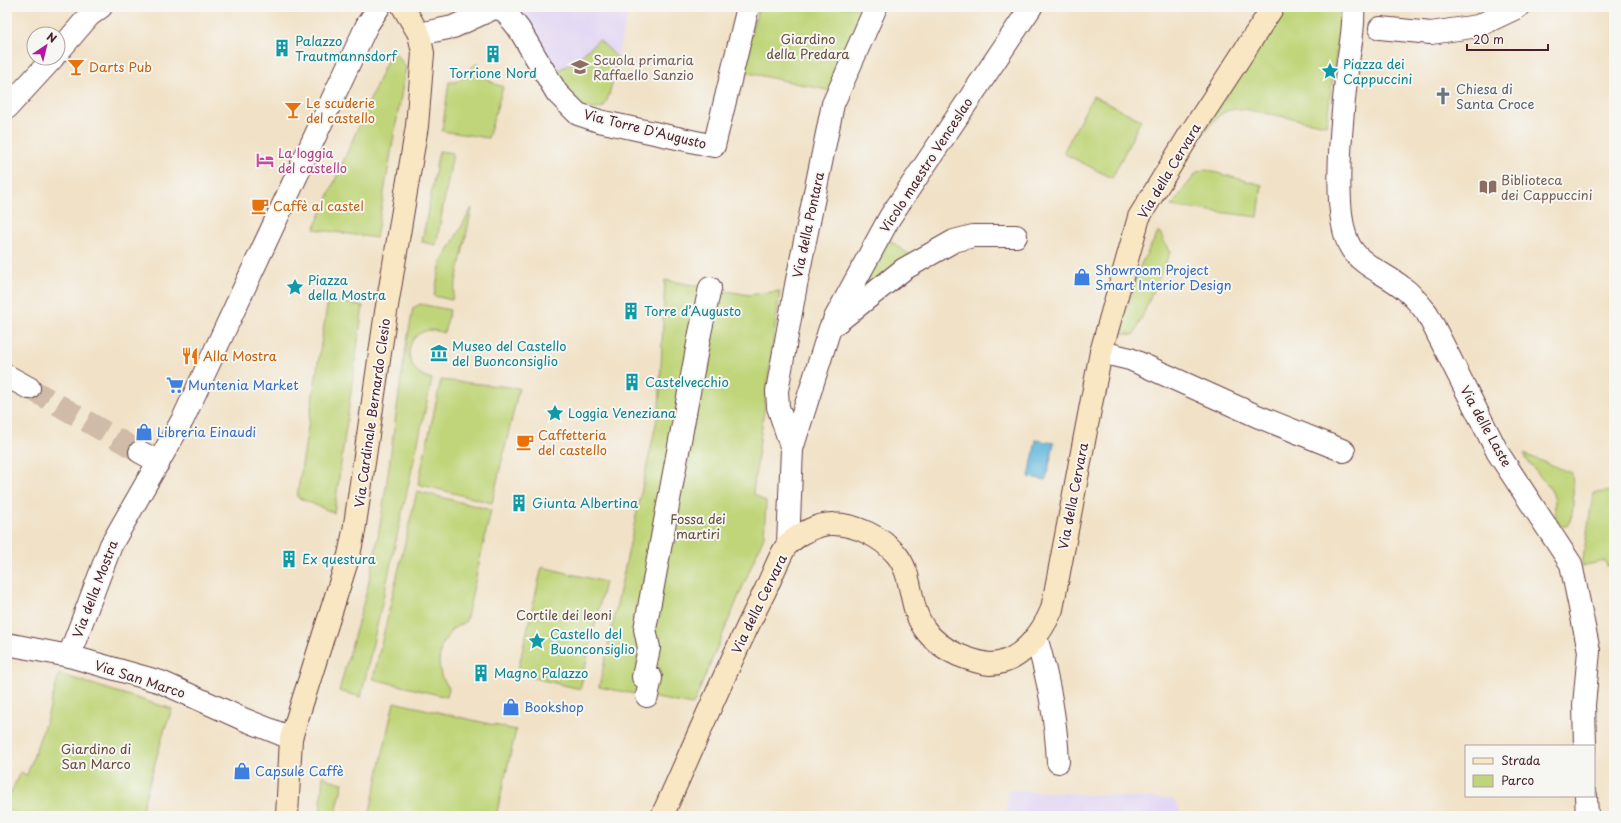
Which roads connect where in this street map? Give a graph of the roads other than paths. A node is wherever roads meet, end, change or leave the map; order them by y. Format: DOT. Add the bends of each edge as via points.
graph roads {
  1 [pos="101,7"];
  2 [pos="379,7"];
  3 [pos="403,7"];
  4 [pos="748,7"];
  5 [pos="876,7"];
  6 [pos="1031,7"];
  7 [pos="1273,7"];
  8 [pos="1353,7"];
  9 [pos="1518,7"];
  10 [pos="1380,28"];
  11 [pos="419,34"];
  12 [pos="66,43"];
  13 [pos="46,66"];
  14 [pos="7,108"];
  15 [pos="1016,236"];
  16 [pos="710,288"];
  17 [pos="830,328"];
  18 [pos="1101,352"];
  19 [pos="7,376"];
  20 [pos="29,388"];
  21 [pos="792,449"];
  22 [pos="1344,451"];
  23 [pos="140,452"];
  24 [pos="154,470"];
  25 [pos="788,544"];
  26 [pos="1036,637"];
  27 [pos="7,644"];
  28 [pos="69,656"];
  29 [pos="647,696"];
  30 [pos="291,738"];
  31 [pos="1585,745"];
  32 [pos="1058,762"];
  33 [pos="1586,797"];
  34 [pos="287,816"];
  35 [pos="662,816"];
  36 [pos="1587,816"];
  1 -- 12 [label="street" via="89,16"];
  2 -- 24 [label="street" via="367,25 182,419"];
  3 -- 11 [label="street, Via Cardinale Bernardo Clesio"];
  4 -- 11 [label="street, Via Torre D'Augusto" via="714,146 598,121 578,114 556,93 519,29 504,10 494,8 453,27"];
  5 -- 21 [label="street, Via della Pontara" via="833,104 796,285 777,391 778,407"];
  6 -- 17 [label="street, Vicolo maestro Venceslao" via="890,217"];
  7 -- 18 [label="street, Via della Cervara" via="1139,217"];
  8 -- 31 [label="street, Via delle Laste" via="1355,24 1347,69 1342,133 1341,217 1346,238 1351,249 1359,257 1414,296 1426,313 1498,453 1571,564 1589,651 1584,705"];
  9 -- 10 [label="street" via="1478,26 1431,33"];
  11 -- 30 [label="street, Via Cardinale Bernardo Clesio" via="423,53 417,126 354,531 349,555"];
  13 -- 14 [label="street"];
  15 -- 17 [label="street" via="973,236 954,242 904,269"];
  16 -- 29 [label="street" via="645,629 649,648 643,677 651,678"];
  17 -- 21 [label="street, Vicolo maestro Venceslao"];
  18 -- 22 [label="street" via="1130,359 1257,416"];
  18 -- 26 [label="street, Via della Cervara" via="1052,609 1045,626"];
  19 -- 20 [label="street"];
  21 -- 25 [label="street"];
  23 -- 24 [label="street"];
  24 -- 28 [label="street, Via della Mostra" via="111,545"];
  25 -- 26 [label="street, Via della Cervara" via="818,525 835,524 871,534 897,555 905,569 915,610 924,628 935,641 949,651 969,660 991,664 1010,659"];
  25 -- 35 [label="street, Via della Cervara" via="742,636"];
  26 -- 32 [label="street" via="1057,734"];
  27 -- 28 [label="street, Via San Marco"];
  28 -- 30 [label="street, Via San Marco" via="161,682"];
  30 -- 34 [label="street, Via Cardinale Bernardo Clesio"];
  33 -- 36 [label="street"];
}
